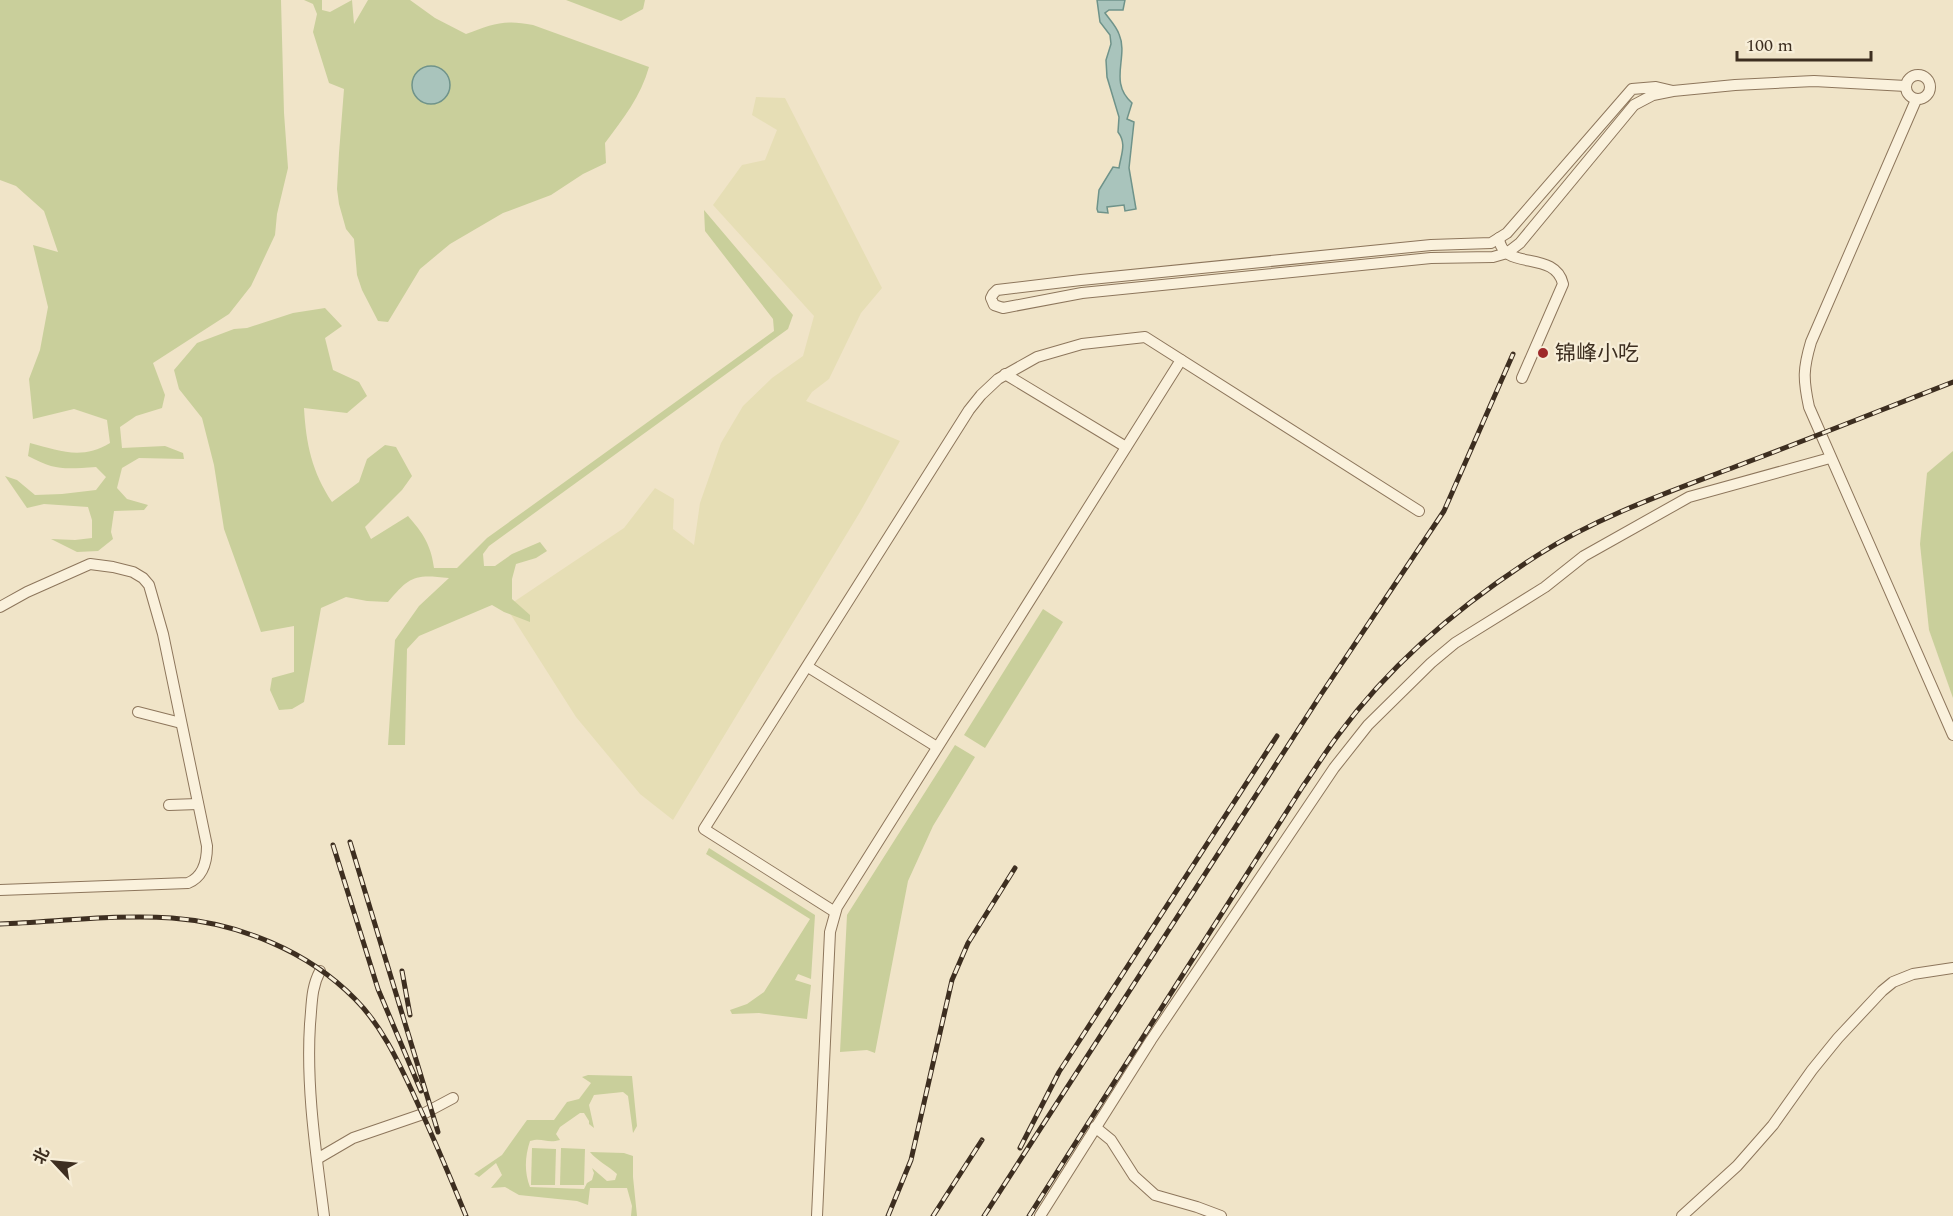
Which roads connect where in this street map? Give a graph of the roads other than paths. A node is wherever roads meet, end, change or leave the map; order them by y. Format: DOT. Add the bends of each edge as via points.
graph roads {
  1 [pos="1906,86"];
  2 [pos="1673,91"];
  3 [pos="1916,100"];
  4 [pos="1498,238"];
  5 [pos="1511,256"];
  6 [pos="1181,360"];
  7 [pos="1005,374"];
  8 [pos="1522,378"];
  9 [pos="1126,447"];
  10 [pos="1830,458"];
  11 [pos="1419,511"];
  12 [pos="0,607"];
  13 [pos="808,667"];
  14 [pos="138,712"];
  15 [pos="180,723"];
  16 [pos="1953,735"];
  17 [pos="937,747"];
  18 [pos="198,804"];
  19 [pos="169,805"];
  20 [pos="0,890"];
  21 [pos="835,912"];
  22 [pos="1953,968"];
  23 [pos="320,971"];
  24 [pos="453,1098"];
  25 [pos="1095,1127"];
  26 [pos="317,1159"];
  27 [pos="324,1216"];
  28 [pos="817,1216"];
  29 [pos="1040,1216"];
  30 [pos="1221,1216"];
  31 [pos="1682,1216"];
  1 -- 2 [label="street" via="1814,81"];
  1 -- 3 [label="street"];
  1 -- 3 [label="street" via="1916,75 1926,78 1929,93"];
  2 -- 4 [label="street" via="1656,87 1632,89 1507,233"];
  2 -- 5 [label="street" via="1634,105"];
  3 -- 10 [label="street" via="1810,342 1803,368 1809,407"];
  4 -- 5 [label="street" via="1499,245"];
  4 -- 5 [label="street" via="1491,243 1431,245 1081,280 998,290 991,298 994,305 1003,308 1082,293 1431,258"];
  5 -- 8 [label="street" via="1549,266 1558,272 1563,284"];
  6 -- 7 [label="street" via="1145,338 1060,349"];
  6 -- 9 [label="street"];
  6 -- 11 [label="street"];
  7 -- 9 [label="street"];
  7 -- 13 [label="street" via="969,410"];
  9 -- 17 [label="street"];
  10 -- 16 [label="street"];
  10 -- 25 [label="street" via="1689,497 1584,556 1545,588 1455,642 1431,663 1368,725 1334,768"];
  12 -- 15 [label="street" via="90,564 134,572 149,585"];
  13 -- 17 [label="street"];
  13 -- 21 [label="street" via="704,829"];
  14 -- 15 [label="street"];
  15 -- 18 [label="street"];
  17 -- 21 [label="street"];
  18 -- 19 [label="street"];
  18 -- 20 [label="street" via="207,858 195,880"];
  21 -- 28 [label="street"];
  22 -- 31 [label="street" via="1905,976 1882,991 1838,1038 1737,1166"];
  23 -- 26 [label="street" via="313,985 309,1054"];
  24 -- 26 [label="street" via="423,1114 353,1138"];
  25 -- 29 [label="street"];
  25 -- 30 [label="street" via="1111,1140 1134,1176 1155,1195"];
  26 -- 27 [label="street"];
}
